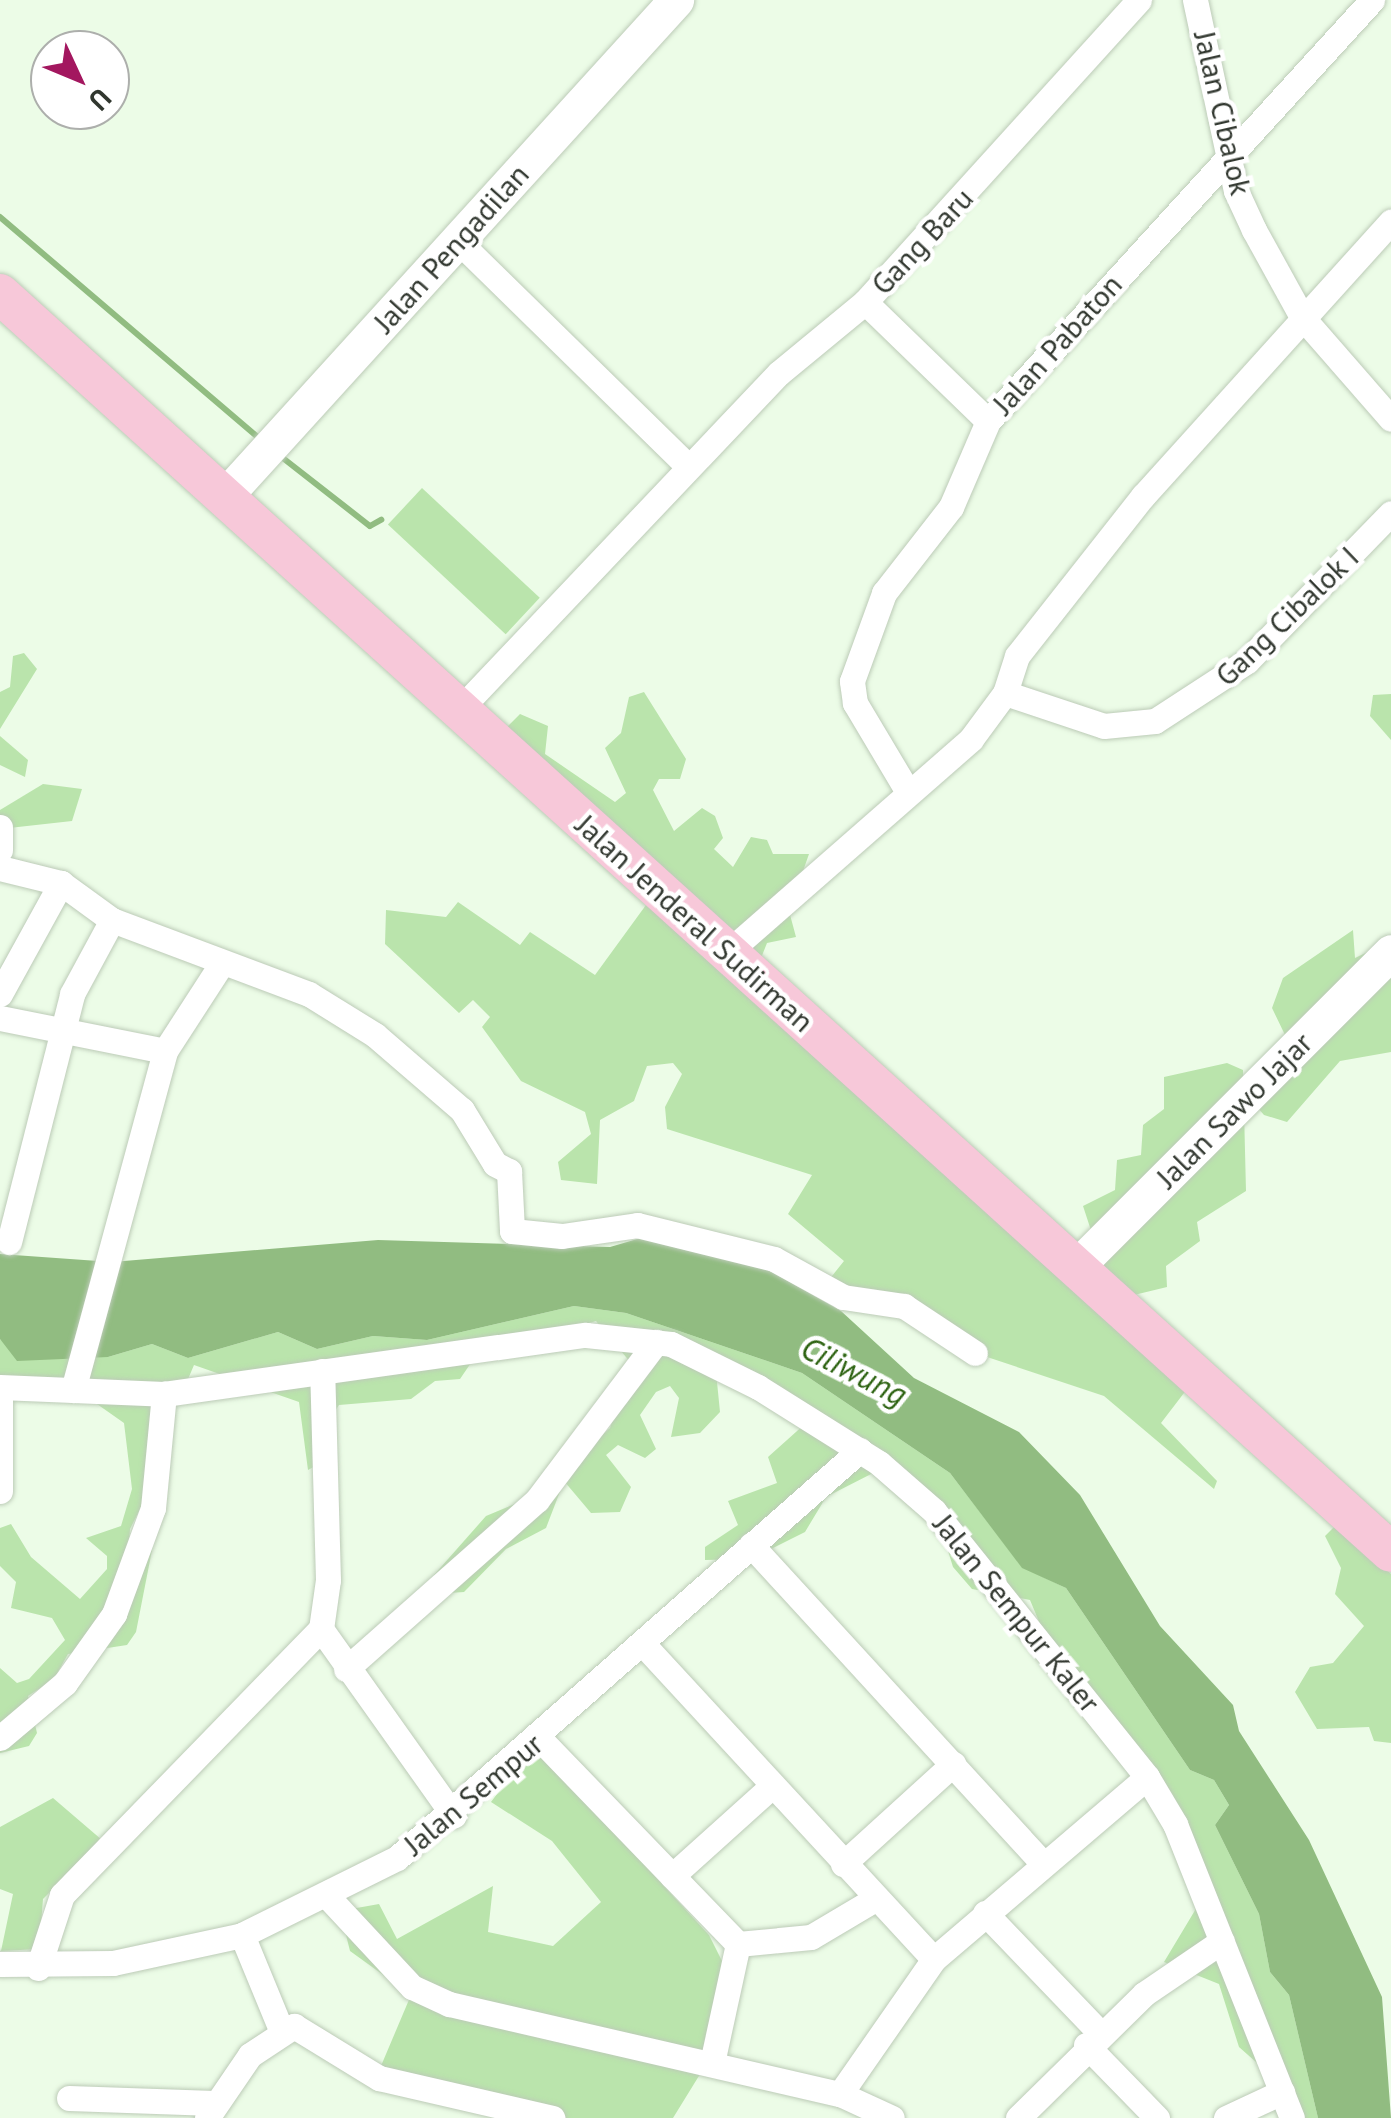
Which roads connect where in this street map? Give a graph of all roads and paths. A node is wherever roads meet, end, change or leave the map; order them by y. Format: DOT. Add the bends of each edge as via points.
graph roads {
  1 [pos="676,0"];
  2 [pos="1139,0"];
  3 [pos="1195,0"];
  4 [pos="1372,0"];
  5 [pos="1230,156"];
  6 [pos="1391,222"];
  7 [pos="458,241"];
  8 [pos="0,294"];
  9 [pos="865,302"];
  10 [pos="1302,317"];
  11 [pos="1391,418"];
  12 [pos="988,420"];
  13 [pos="689,467"];
  14 [pos="224,496"];
  15 [pos="1391,514"];
  16 [pos="1005,693"];
  17 [pos="460,710"];
  18 [pos="908,792"];
  19 [pos="0,827"];
  20 [pos="0,850"];
  21 [pos="0,868"];
  22 [pos="61,883"];
  23 [pos="112,920"];
  24 [pos="728,952"];
  25 [pos="1391,952"];
  26 [pos="222,962"];
  27 [pos="0,994"];
  28 [pos="0,1018"];
  29 [pos="61,1030"];
  30 [pos="164,1051"];
  31 [pos="9,1242"];
  32 [pos="1076,1267"];
  33 [pos="656,1342"];
  34 [pos="975,1353"];
  35 [pos="322,1370"];
  36 [pos="74,1385"];
  37 [pos="0,1387"];
  38 [pos="164,1394"];
  39 [pos="0,1399"];
  40 [pos="860,1450"];
  41 [pos="0,1492"];
  42 [pos="751,1545"];
  43 [pos="1391,1552"];
  44 [pos="320,1628"];
  45 [pos="642,1643"];
  46 [pos="346,1669"];
  47 [pos="0,1738"];
  48 [pos="540,1739"];
  49 [pos="953,1764"];
  50 [pos="1147,1776"];
  51 [pos="772,1786"];
  52 [pos="454,1816"];
  53 [pos="1041,1862"];
  54 [pos="843,1864"];
  55 [pos="672,1876"];
  56 [pos="328,1896"];
  57 [pos="875,1899"];
  58 [pos="985,1913"];
  59 [pos="242,1935"];
  60 [pos="1222,1941"];
  61 [pos="738,1944"];
  62 [pos="934,1959"];
  63 [pos="0,1964"];
  64 [pos="38,1968"];
  65 [pos="280,2027"];
  66 [pos="1093,2039"];
  67 [pos="712,2063"];
  68 [pos="1282,2092"];
  69 [pos="840,2094"];
  70 [pos="69,2098"];
  71 [pos="476,2109"];
  72 [pos="210,2111"];
  73 [pos="552,2118"];
  74 [pos="892,2118"];
  75 [pos="1018,2118"];
  76 [pos="1157,2118"];
  77 [pos="1226,2118"];
  78 [pos="1292,2118"];
  1 -- 7 [label="street, Jalan Pengadilan"];
  2 -- 9 [label="street, Gang Baru"];
  3 -- 5 [label="street, Jalan Cibalok"];
  4 -- 5 [label="street, Jalan Pabaton"];
  5 -- 10 [label="street, Jalan Cibalok" via="1254,230"];
  5 -- 12 [label="street, Jalan Pabaton"];
  6 -- 10 [label="street"];
  7 -- 13 [label="street"];
  7 -- 14 [label="street, Jalan Pengadilan"];
  8 -- 14 [label="main road, Jalan Jenderal Sudirman"];
  9 -- 12 [label="street"];
  9 -- 13 [label="street, Gang Baru" via="820,334"];
  10 -- 11 [label="street, Jalan Cibalok"];
  10 -- 16 [label="street" via="1017,656"];
  12 -- 18 [label="street, Jalan Pabaton" via="951,507 884,593 852,681 861,721"];
  13 -- 17 [label="street, Gang Baru"];
  14 -- 17 [label="main road, Jalan Jenderal Sudirman"];
  15 -- 16 [label="street, Gang Cibalok I" via="1247,661 1155,721 1104,726"];
  16 -- 18 [label="street" via="970,739"];
  17 -- 24 [label="main road, Jalan Jenderal Sudirman"];
  18 -- 24 [label="street"];
  19 -- 20 [label="street"];
  21 -- 22 [label="street"];
  22 -- 23 [label="street"];
  22 -- 27 [label="street"];
  23 -- 26 [label="street"];
  23 -- 29 [label="street"];
  24 -- 32 [label="main road, Jalan Jenderal Sudirman"];
  25 -- 32 [label="street, Jalan Sawo Jajar"];
  26 -- 30 [label="street"];
  26 -- 34 [label="street" via="309,994 462,1110 495,1164 509,1171 512,1231 562,1236 636,1225 774,1259 843,1297 904,1306"];
  28 -- 29 [label="street"];
  29 -- 30 [label="street"];
  29 -- 31 [label="street"];
  30 -- 36 [label="street"];
  32 -- 43 [label="main road, Jalan Jenderal Sudirman"];
  33 -- 35 [label="street, Jalan Sempur Kaler" via="586,1335 462,1359"];
  33 -- 40 [label="street, Jalan Sempur Kaler" via="725,1369"];
  33 -- 46 [label="street" via="537,1500"];
  35 -- 38 [label="street, Jalan Sempur Kaler"];
  35 -- 44 [label="street" via="328,1580"];
  36 -- 37 [label="street, Jalan Sempur Kaler"];
  36 -- 38 [label="street, Jalan Sempur Kaler"];
  38 -- 47 [label="street" via="153,1508 114,1614 65,1683"];
  39 -- 41 [label="street"];
  40 -- 42 [label="street, Jalan Sempur"];
  40 -- 50 [label="street, Jalan Sempur Kaler" via="934,1511 1012,1597"];
  42 -- 45 [label="street, Jalan Sempur"];
  42 -- 49 [label="street"];
  44 -- 46 [label="street"];
  44 -- 64 [label="street" via="62,1895"];
  45 -- 48 [label="street, Jalan Sempur"];
  45 -- 51 [label="street"];
  46 -- 52 [label="street"];
  48 -- 52 [label="street, Jalan Sempur"];
  48 -- 55 [label="street"];
  49 -- 53 [label="street"];
  49 -- 54 [label="street"];
  50 -- 53 [label="street"];
  50 -- 60 [label="street, Jalan Sempur Kaler"];
  51 -- 54 [label="street"];
  51 -- 55 [label="street"];
  52 -- 56 [label="street, Jalan Sempur"];
  53 -- 58 [label="street"];
  54 -- 57 [label="street"];
  55 -- 61 [label="street"];
  56 -- 59 [label="street, Jalan Sempur"];
  56 -- 67 [label="street" via="412,1987 449,2004"];
  57 -- 61 [label="street" via="810,1937"];
  57 -- 62 [label="street"];
  58 -- 62 [label="street"];
  58 -- 66 [label="street"];
  59 -- 64 [label="street, Jalan Sempur"];
  59 -- 65 [label="street"];
  60 -- 66 [label="street"];
  60 -- 68 [label="street, Jalan Sempur Kaler"];
  61 -- 67 [label="street"];
  62 -- 69 [label="street"];
  63 -- 64 [label="street, Jalan Sempur"];
  65 -- 71 [label="street" via="294,2026 379,2078"];
  65 -- 72 [label="street"];
  66 -- 75 [label="street"];
  66 -- 76 [label="street"];
  67 -- 69 [label="street"];
  68 -- 77 [label="street"];
  68 -- 78 [label="street, Jalan Sempur Kaler"];
  69 -- 74 [label="street"];
  70 -- 72 [label="street"];
  71 -- 73 [label="street"];
}
